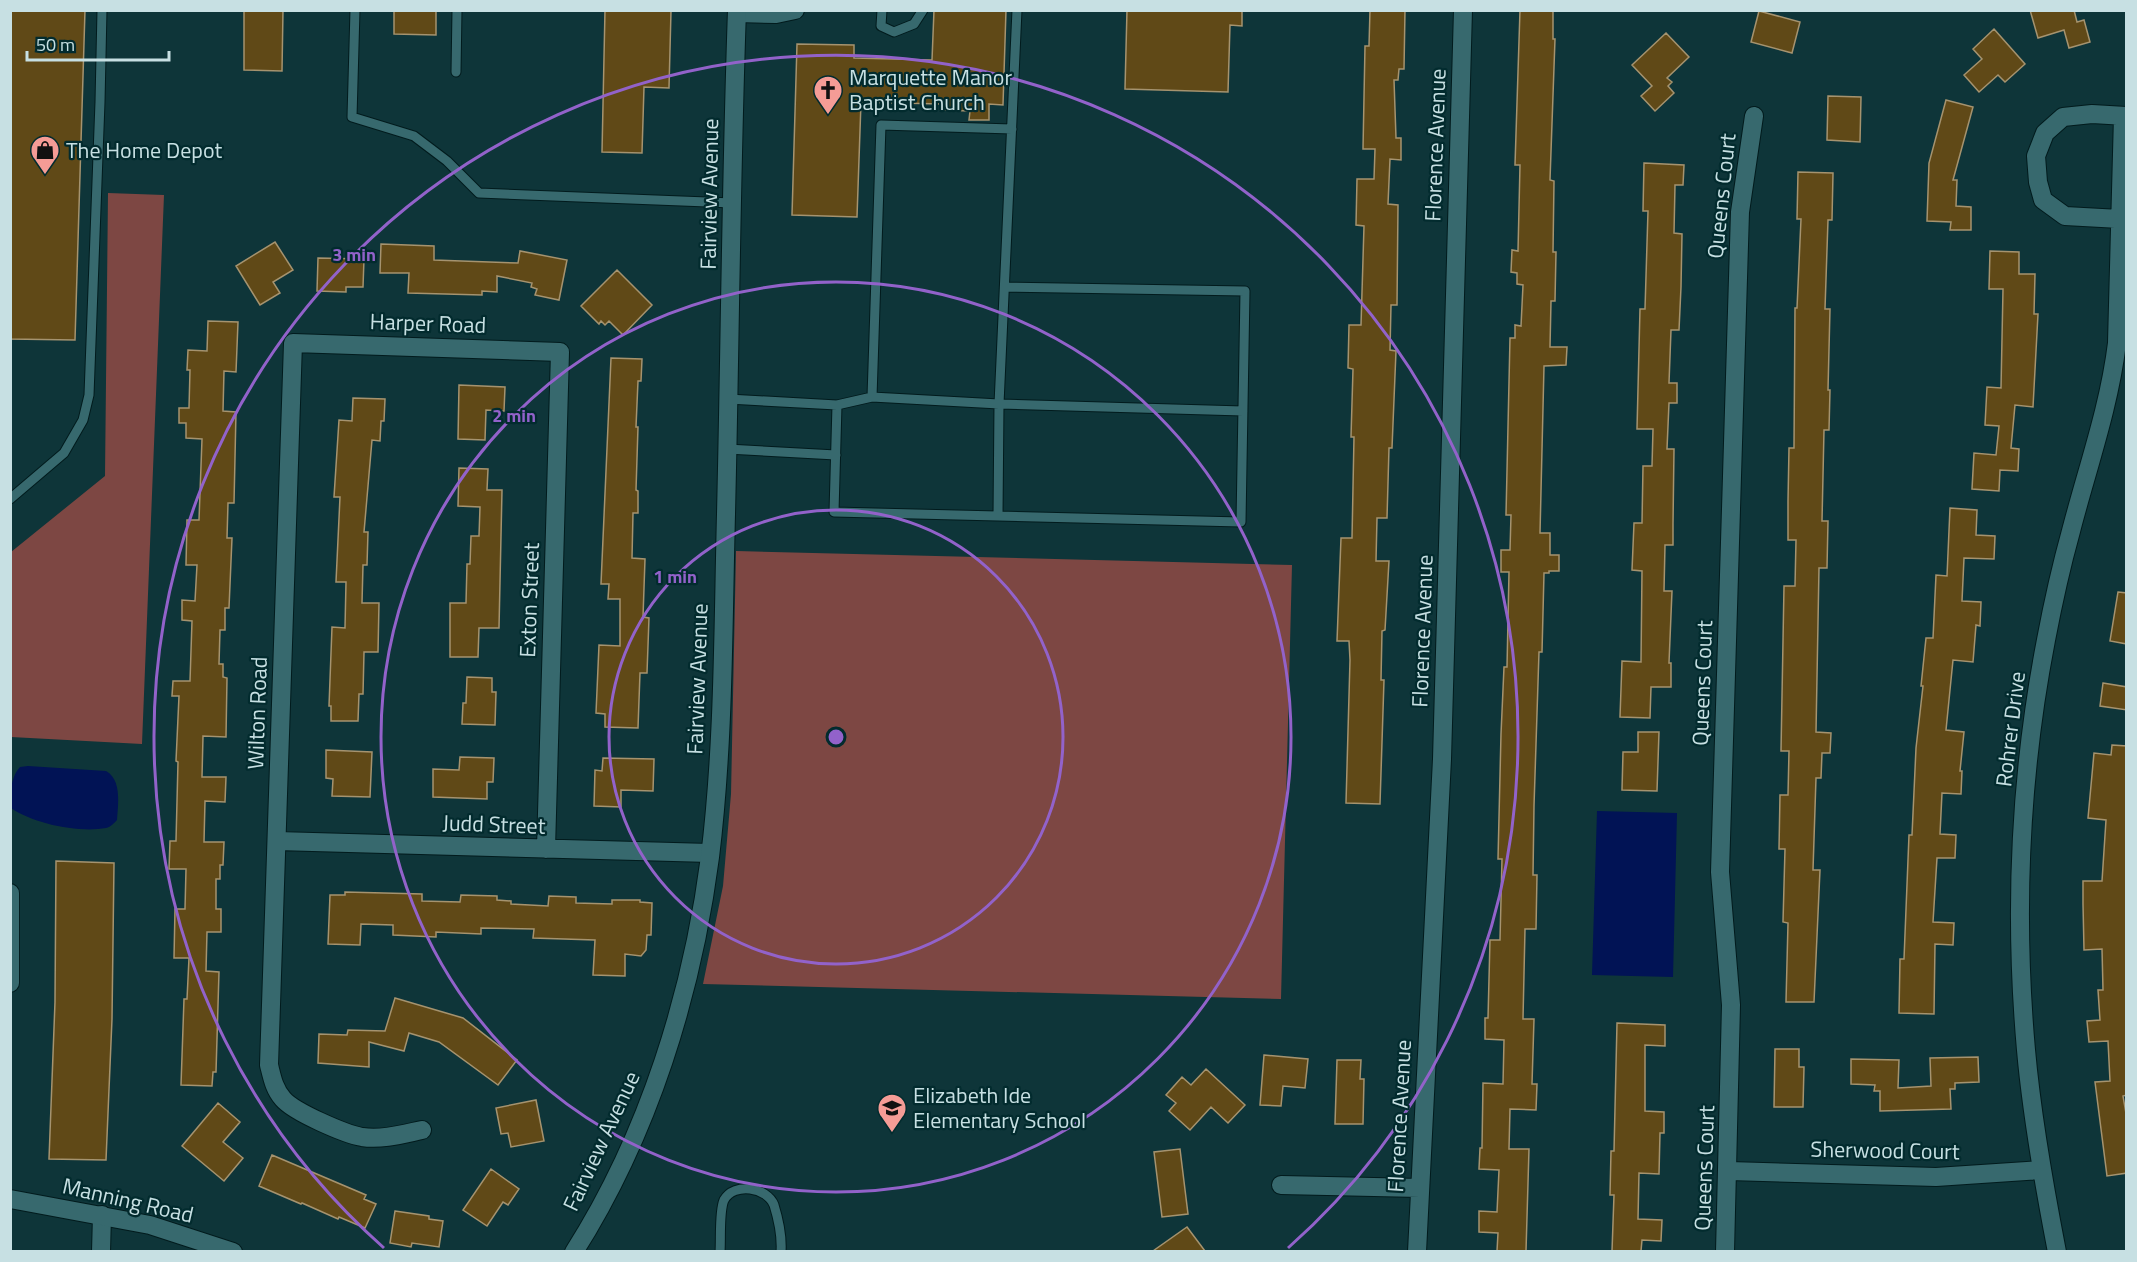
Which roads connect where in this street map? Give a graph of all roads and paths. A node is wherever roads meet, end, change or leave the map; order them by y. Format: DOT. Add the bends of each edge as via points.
graph roads {
  1 [pos="102,10"];
  2 [pos="355,10"];
  3 [pos="457,10"];
  4 [pos="795,10"];
  5 [pos="882,10"];
  6 [pos="923,10"];
  7 [pos="1017,10"];
  8 [pos="1463,10"];
  9 [pos="737,12"];
  10 [pos="456,72"];
  11 [pos="1754,116"];
  12 [pos="2125,116"];
  13 [pos="1012,129"];
  14 [pos="733,203"];
  15 [pos="2120,219"];
  16 [pos="1006,287"];
  17 [pos="293,343"];
  18 [pos="560,352"];
  19 [pos="872,397"];
  20 [pos="729,399"];
  21 [pos="999,404"];
  22 [pos="837,405"];
  23 [pos="1243,411"];
  24 [pos="727,449"];
  25 [pos="836,455"];
  26 [pos="10,499"];
  27 [pos="998,516"];
  28 [pos="277,841"];
  29 [pos="546,849"];
  30 [pos="710,853"];
  31 [pos="10,892"];
  32 [pos="10,982"];
  33 [pos="422,1130"];
  34 [pos="2041,1170"];
  35 [pos="1728,1171"];
  36 [pos="1281,1185"];
  37 [pos="1419,1188"];
  38 [pos="10,1199"];
  39 [pos="102,1215"];
  40 [pos="101,1251"];
  41 [pos="233,1251"];
  42 [pos="574,1251"];
  43 [pos="720,1251"];
  44 [pos="781,1251"];
  45 [pos="1417,1251"];
  46 [pos="1725,1251"];
  47 [pos="2057,1251"];
  1 -- 26 [label="lane" via="89,395 82,420 64,453"];
  2 -- 14 [label="lane" via="352,117 414,136 447,161 478,193"];
  3 -- 10 [label="lane"];
  4 -- 9 [label="street" via="776,14"];
  5 -- 6 [label="lane" via="880,26 894,32 914,24"];
  7 -- 13 [label="lane"];
  8 -- 37 [label="street, Florence Avenue" via="1442,759"];
  9 -- 14 [label="street, Fairview Avenue"];
  11 -- 35 [label="street, Queens Court" via="1740,212 1720,872 1731,1005"];
  12 -- 15 [label="street, Rohrer Drive"];
  12 -- 15 [label="street, Rohrer Drive" via="2063,117 2045,133 2036,156 2043,200 2050,206 2065,216"];
  13 -- 16 [label="lane"];
  13 -- 19 [label="lane" via="881,125"];
  14 -- 20 [label="street, Fairview Avenue"];
  15 -- 34 [label="street, Rohrer Drive" via="2113,377 2054,601 2027,778 2021,872 2022,970 2026,1052"];
  16 -- 21 [label="lane"];
  16 -- 23 [label="lane" via="1245,291"];
  17 -- 18 [label="street, Harper Road"];
  17 -- 28 [label="street, Wilton Road"];
  18 -- 29 [label="street, Exton Street"];
  19 -- 21 [label="lane"];
  19 -- 22 [label="lane"];
  20 -- 22 [label="lane"];
  20 -- 24 [label="street, Fairview Avenue"];
  21 -- 23 [label="lane"];
  21 -- 27 [label="lane"];
  22 -- 25 [label="lane"];
  23 -- 27 [label="lane" via="1241,522"];
  24 -- 25 [label="lane"];
  24 -- 30 [label="street, Fairview Avenue" via="721,728"];
  25 -- 27 [label="lane" via="834,512"];
  28 -- 29 [label="street, Judd Street"];
  28 -- 33 [label="street, Wilton Road" via="269,1065 273,1084 283,1100 303,1113 362,1137 392,1137"];
  29 -- 30 [label="street, Judd Street"];
  30 -- 42 [label="street, Fairview Avenue" via="692,959 662,1064 633,1141"];
  31 -- 32 [label="street"];
  34 -- 35 [label="street, Sherwood Court" via="1936,1177"];
  34 -- 47 [label="street, Rohrer Drive"];
  35 -- 46 [label="street, Queens Court"];
  36 -- 37 [label="street"];
  37 -- 45 [label="street, Florence Avenue"];
  38 -- 39 [label="street, Manning Road"];
  39 -- 40 [label="street"];
  39 -- 41 [label="street, Manning Road" via="150,1225"];
  43 -- 44 [label="lane" via="724,1201 731,1192 753,1189 774,1204"];
}
